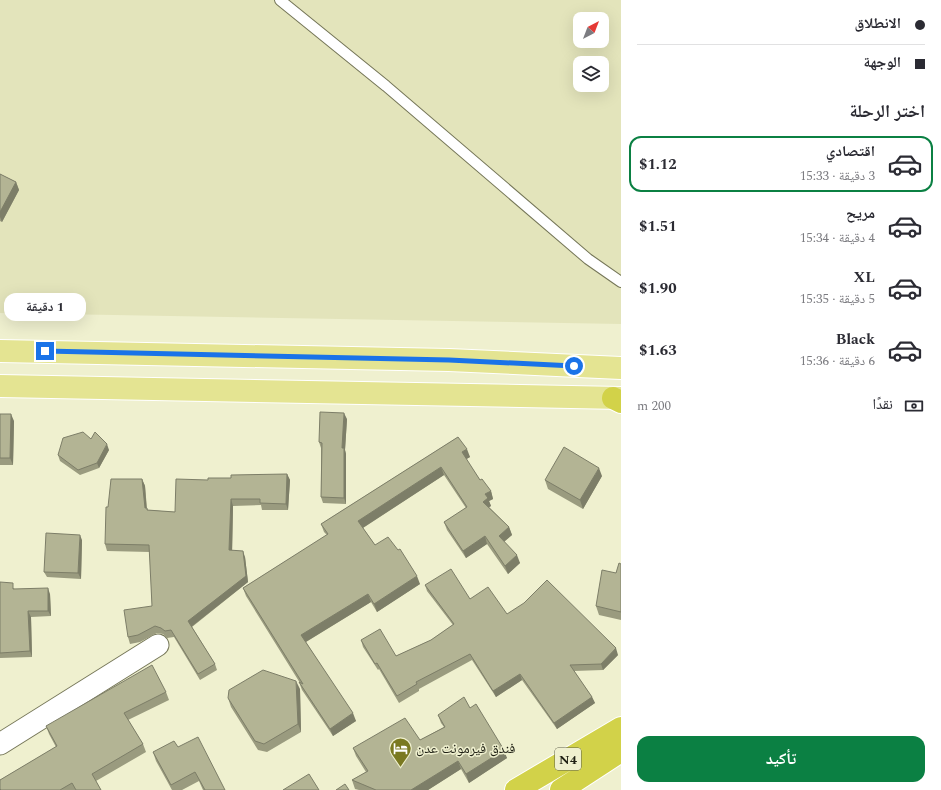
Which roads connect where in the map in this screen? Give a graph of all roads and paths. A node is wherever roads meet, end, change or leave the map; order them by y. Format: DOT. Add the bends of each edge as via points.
graph roads {
  1 [pos="280,0"];
  2 [pos="621,282"];
  3 [pos="0,350"];
  4 [pos="621,368"];
  5 [pos="0,386"];
  6 [pos="618,399"];
  7 [pos="158,645"];
  8 [pos="621,728"];
  9 [pos="0,744"];
  10 [pos="621,752"];
  11 [pos="516,790"];
  12 [pos="561,790"];
  1 -- 2 [label="lane" via="386,86 588,259"];
  3 -- 4 [label="main road" via="449,360"];
  5 -- 6 [label="main road"];
  7 -- 9 [label="street"];
  8 -- 11 [label="highway, N4"];
  10 -- 12 [label="highway, N4"];
}
